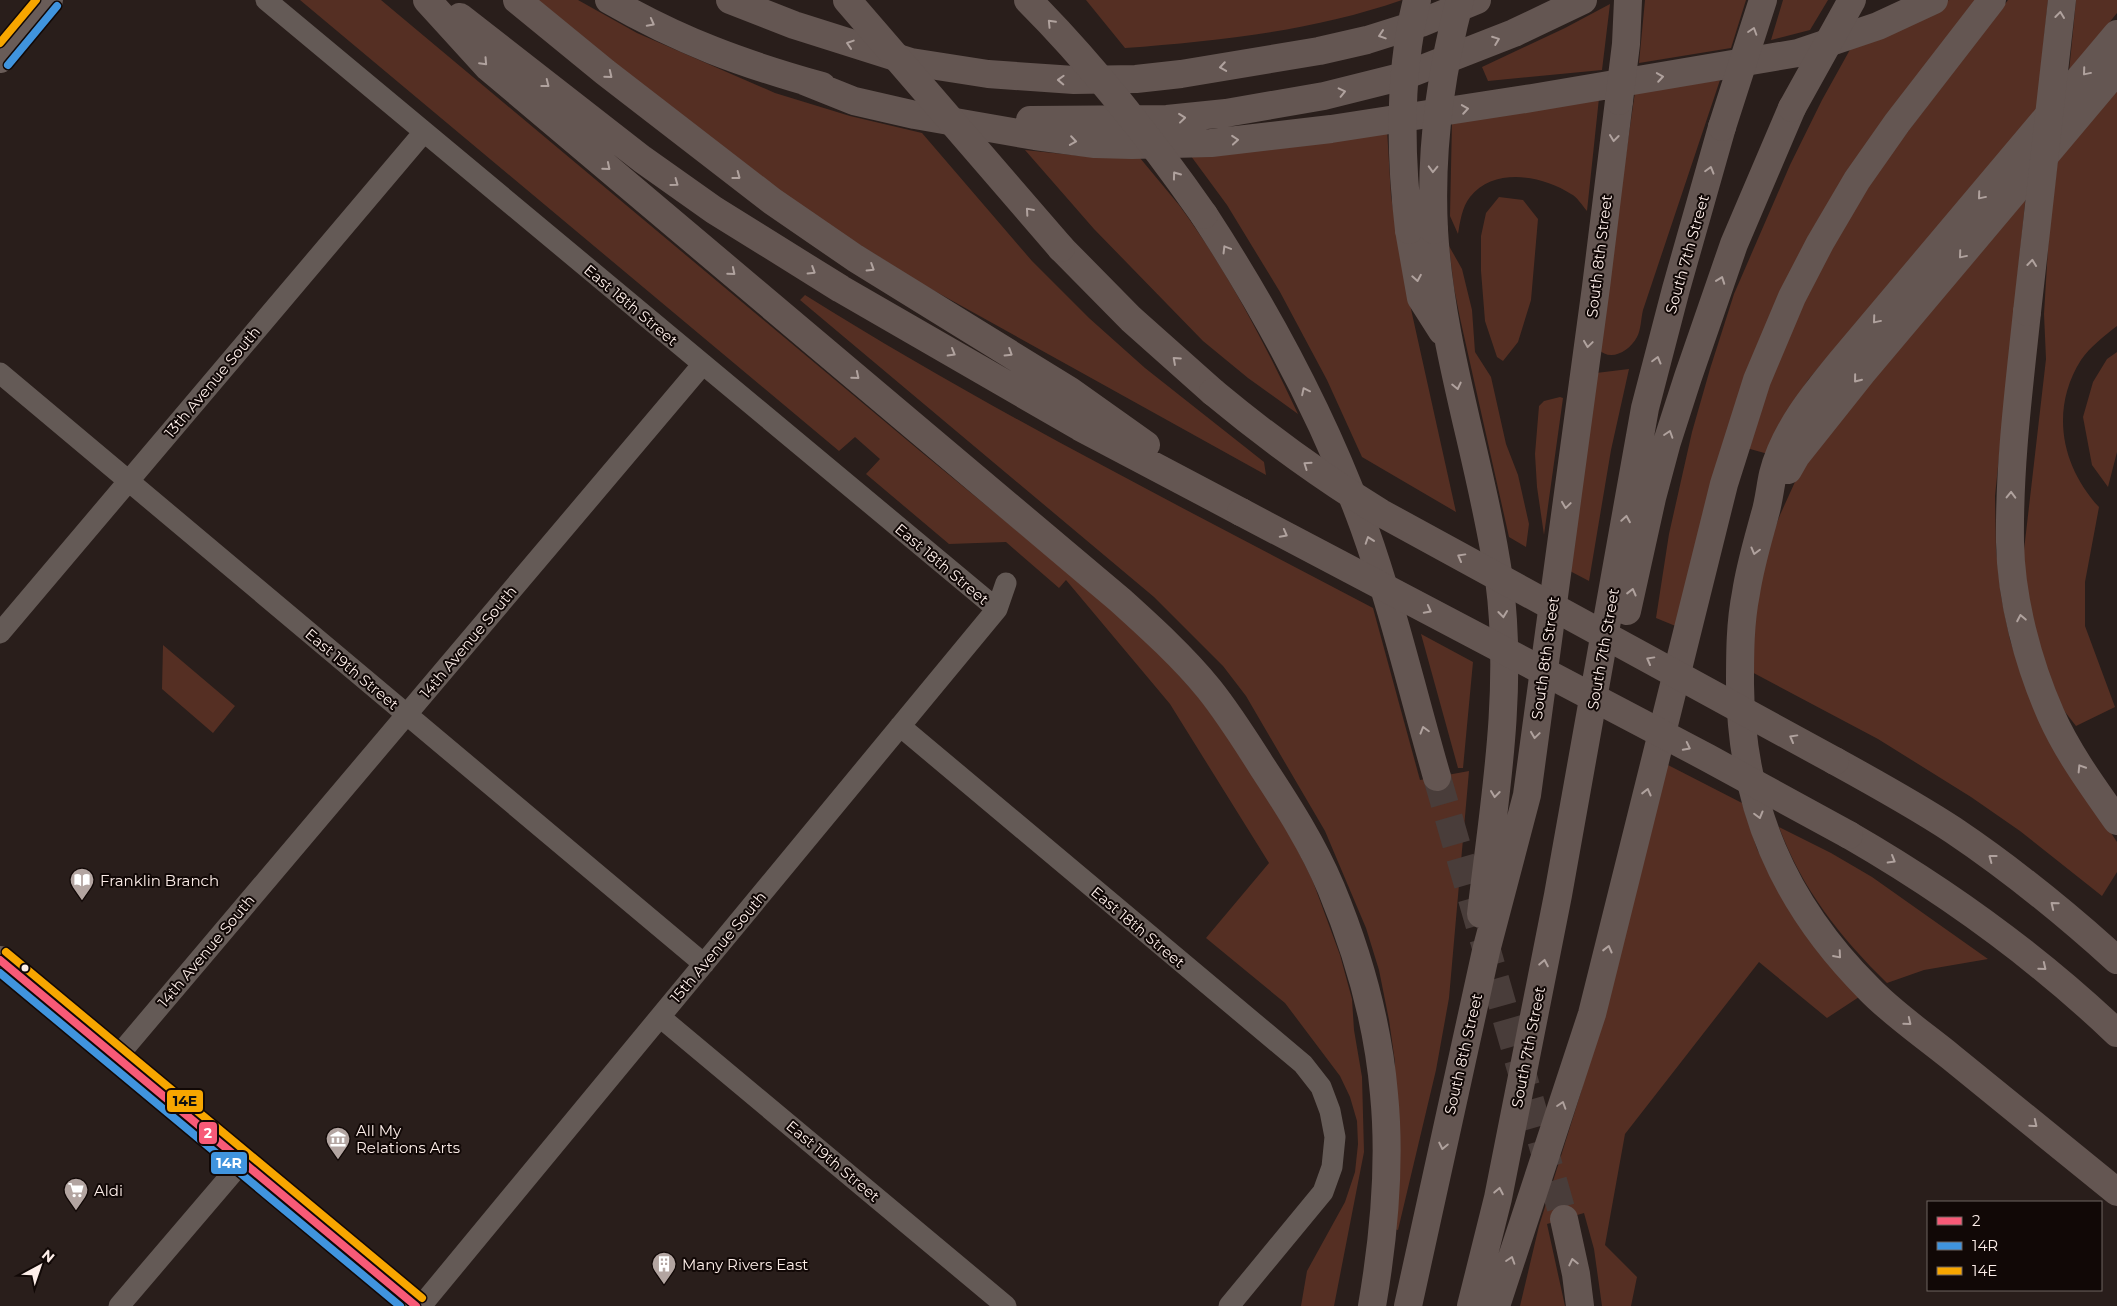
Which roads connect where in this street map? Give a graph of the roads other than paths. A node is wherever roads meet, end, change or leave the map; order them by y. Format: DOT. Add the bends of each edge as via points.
graph roads {
  1 [pos="49,0"];
  2 [pos="266,0"];
  3 [pos="427,0"];
  4 [pos="439,0"];
  5 [pos="518,0"];
  6 [pos="609,0"];
  7 [pos="730,0"];
  8 [pos="847,0"];
  9 [pos="1028,0"];
  10 [pos="1417,0"];
  11 [pos="1460,0"];
  12 [pos="1477,0"];
  13 [pos="1583,0"];
  14 [pos="1628,0"];
  15 [pos="1763,0"];
  16 [pos="1852,0"];
  17 [pos="1934,0"];
  18 [pos="1992,0"];
  19 [pos="2062,0"];
  20 [pos="2117,34"];
  21 [pos="0,59"];
  22 [pos="2117,70"];
  23 [pos="804,81"];
  24 [pos="424,132"];
  25 [pos="1421,230"];
  26 [pos="703,364"];
  27 [pos="0,374"];
  28 [pos="128,481"];
  29 [pos="1768,504"];
  30 [pos="1241,512"];
  31 [pos="1006,583"];
  32 [pos="997,609"];
  33 [pos="0,633"];
  34 [pos="406,714"];
  35 [pos="900,726"];
  36 [pos="1437,777"];
  37 [pos="2112,815"];
  38 [pos="1558,895"];
  39 [pos="0,960"];
  40 [pos="2117,960"];
  41 [pos="704,964"];
  42 [pos="660,1017"];
  43 [pos="2117,1033"];
  44 [pos="1465,1047"];
  45 [pos="117,1057"];
  46 [pos="242,1162"];
  47 [pos="2117,1192"];
  48 [pos="1564,1219"];
  49 [pos="119,1306"];
  50 [pos="416,1306"];
  51 [pos="421,1306"];
  52 [pos="1006,1306"];
  53 [pos="1229,1306"];
  54 [pos="1372,1306"];
  55 [pos="1408,1306"];
  56 [pos="1471,1306"];
  57 [pos="1496,1306"];
  58 [pos="1580,1306"];
  1 -- 21 [label="main road"];
  2 -- 24 [label="street, East 18th Street"];
  3 -- 54 [label="highway, one-way" via="488,67 1120,600 1189,666 1234,723 1316,856 1363,983 1378,1051 1386,1124 1385,1213"];
  4 -- 30 [label="highway, one-way" via="635,154 714,210 841,289 1072,422"];
  5 -- 30 [label="highway, one-way" via="772,202 854,258 1070,391"];
  6 -- 23 [label="highway, one-way" via="700,46"];
  12 -- 7 [label="highway, one-way" via="1420,23 1319,51 1181,74 1074,80 988,74 911,62 794,25"];
  40 -- 8 [label="highway, one-way, bridge" via="2031,887 1948,827 1836,761 1373,508 1283,447 1213,392 1131,320 1061,248"];
  36 -- 9 [label="highway, one-way, bridge" via="1376,563 1352,496 1269,319 1204,215 1142,129 1099,76"];
  10 -- 25 [label="highway, bridge" via="1403,90 1403,160"];
  11 -- 25 [label="highway, one-way, bridge" via="1440,98"];
  23 -- 13 [label="highway, one-way" via="916,107 998,117 1101,121 1226,113 1324,96 1404,76 1514,33"];
  14 -- 44 [label="highway, South 8th Street, one-way, bridge" via="1626,44 1595,297 1526,795"];
  38 -- 15 [label="highway, South 7th Street, one-way, bridge" via="1645,408 1722,127"];
  38 -- 16 [label="highway, one-way, bridge" via="1667,442 1734,244 1792,108"];
  23 -- 17 [label="highway, one-way" via="854,101 1035,136 1095,144 1211,143 1331,129 1798,53 1878,26"];
  57 -- 18 [label="highway, one-way" via="1592,1014 1724,484 1757,380 1792,297 1857,180"];
  37 -- 19 [label="highway, one-way, bridge" via="2071,752 2034,672 2017,596 2010,544 2012,467"];
  20 -- 29 [label="highway, one-way" via="1819,388 1802,412 1773,472"];
  22 -- 29 [label="highway, one-way" via="1862,373 1796,456"];
  24 -- 26 [label="street, East 18th Street"];
  24 -- 28 [label="street, 13th Avenue South"];
  25 -- 44 [label="highway, one-way" via="1436,257 1447,339 1494,548 1503,619 1505,678 1496,792"];
  26 -- 32 [label="street, East 18th Street"];
  26 -- 34 [label="street, 14th Avenue South"];
  27 -- 28 [label="street, East 19th Street"];
  28 -- 33 [label="street, 13th Avenue South"];
  28 -- 34 [label="street, East 19th Street"];
  29 -- 47 [label="highway, one-way" via="1749,571 1742,613 1740,706 1748,770 1761,823 1784,876 1814,925 1870,991"];
  30 -- 43 [label="highway, one-way, bridge" via="1708,758 1910,871 2004,937 2064,984"];
  31 -- 32 [label="street, 15th Avenue South"];
  32 -- 35 [label="street, 15th Avenue South"];
  34 -- 41 [label="street, East 19th Street"];
  34 -- 45 [label="street, 14th Avenue South"];
  35 -- 41 [label="street, 15th Avenue South"];
  35 -- 53 [label="street, East 18th Street" via="1303,1064 1321,1087 1335,1137 1332,1167 1323,1192"];
  56 -- 38 [label="highway, South 7th Street, one-way" via="1498,1198"];
  39 -- 45 [label="main road"];
  41 -- 42 [label="street, 15th Avenue South"];
  42 -- 51 [label="street, 15th Avenue South"];
  42 -- 52 [label="street, East 19th Street"];
  44 -- 55 [label="highway, South 8th Street, one-way"];
  45 -- 46 [label="main road"];
  46 -- 49 [label="street"];
  46 -- 50 [label="main road"];
  58 -- 48 [label="highway, one-way"];
}
